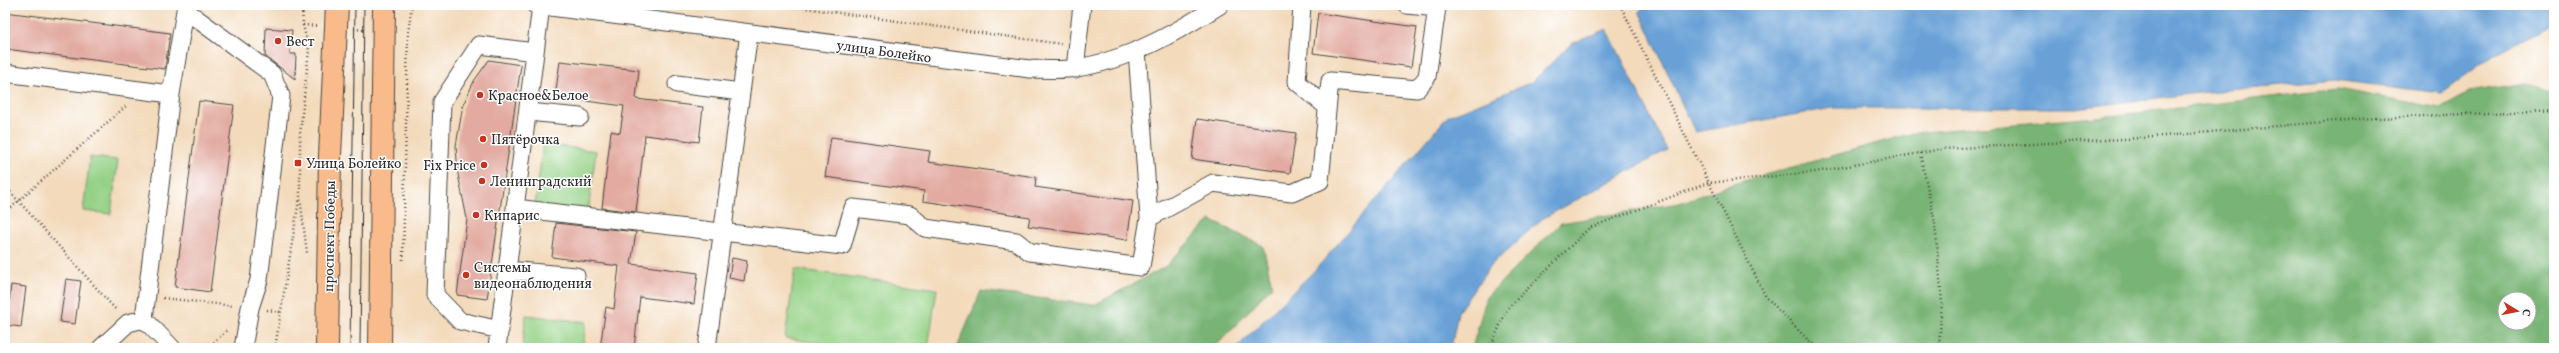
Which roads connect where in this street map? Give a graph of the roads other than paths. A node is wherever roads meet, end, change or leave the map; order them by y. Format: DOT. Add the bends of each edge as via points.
graph roads {
  1 [pos="337,5"];
  2 [pos="384,5"];
  3 [pos="538,5"];
  4 [pos="1082,5"];
  5 [pos="1220,5"];
  6 [pos="1302,5"];
  7 [pos="1407,5"];
  8 [pos="185,8"];
  9 [pos="749,33"];
  10 [pos="1137,50"];
  11 [pos="535,52"];
  12 [pos="1075,69"];
  13 [pos="5,73"];
  14 [pos="677,84"];
  15 [pos="741,92"];
  16 [pos="171,94"];
  17 [pos="1327,107"];
  18 [pos="528,112"];
  19 [pos="580,117"];
  20 [pos="515,208"];
  21 [pos="1149,218"];
  22 [pos="722,231"];
  23 [pos="507,270"];
  24 [pos="576,276"];
  25 [pos="136,321"];
  26 [pos="500,330"];
  27 [pos="101,348"];
  28 [pos="172,348"];
  29 [pos="243,348"];
  30 [pos="328,348"];
  31 [pos="380,348"];
  32 [pos="498,348"];
  33 [pos="707,348"];
  1 -- 30 [label="main road, проспект Победы" via="330,156"];
  2 -- 31 [label="main road"];
  3 -- 9 [label="street, улица Болейко"];
  3 -- 11 [label="street"];
  4 -- 12 [label="street"];
  5 -- 10 [label="street, улица Болейко" via="1183,29"];
  6 -- 17 [label="street" via="1297,82"];
  7 -- 17 [label="street" via="1437,8 1427,77 1417,89 1330,81"];
  8 -- 16 [label="street"];
  8 -- 29 [label="street" via="272,74 281,96 260,280 250,308"];
  9 -- 12 [label="street, улица Болейко" via="999,66"];
  9 -- 15 [label="street"];
  10 -- 12 [label="street, улица Болейко"];
  10 -- 21 [label="street"];
  11 -- 18 [label="street"];
  11 -- 26 [label="street" via="479,45 442,102 435,295 460,321"];
  13 -- 16 [label="street"];
  14 -- 15 [label="street"];
  15 -- 22 [label="street"];
  16 -- 25 [label="street" via="147,296"];
  17 -- 21 [label="street" via="1320,181 1292,193 1214,183"];
  18 -- 19 [label="street"];
  18 -- 20 [label="street"];
  20 -- 22 [label="street"];
  20 -- 23 [label="street"];
  21 -- 22 [label="street" via="1141,267 1030,252 1016,241 924,228 910,215 853,208 842,246"];
  22 -- 33 [label="street"];
  23 -- 24 [label="street"];
  23 -- 26 [label="street"];
  25 -- 27 [label="street"];
  25 -- 28 [label="street"];
  26 -- 32 [label="street"];
}
